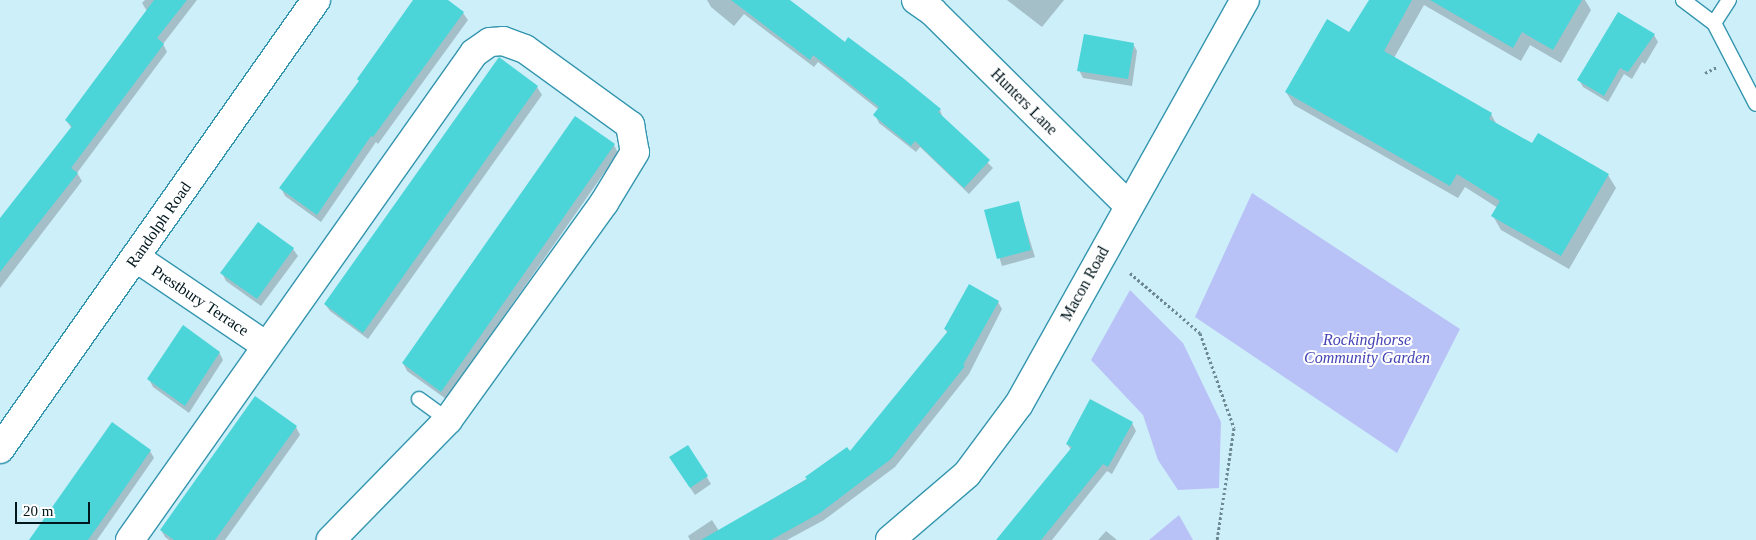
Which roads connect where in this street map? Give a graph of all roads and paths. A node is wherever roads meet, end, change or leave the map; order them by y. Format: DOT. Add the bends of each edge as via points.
graph roads {
  1 [pos="316,0"];
  2 [pos="916,0"];
  3 [pos="1245,0"];
  4 [pos="1683,0"];
  5 [pos="1729,0"];
  6 [pos="1714,24"];
  7 [pos="1756,104"];
  8 [pos="1129,206"];
  9 [pos="136,257"];
  10 [pos="1130,273"];
  11 [pos="265,345"];
  12 [pos="419,400"];
  13 [pos="448,420"];
  14 [pos="0,449"];
  15 [pos="132,539"];
  16 [pos="330,540"];
  17 [pos="890,540"];
  18 [pos="1217,540"];
  1 -- 9 [label="street, Randolph Road"];
  2 -- 8 [label="street, Hunters Lane" via="933,12"];
  3 -- 8 [label="street, Macon Road"];
  4 -- 6 [label="lane"];
  5 -- 6 [label="lane"];
  6 -- 7 [label="lane"];
  8 -- 17 [label="street, Macon Road" via="1019,404 967,474"];
  9 -- 11 [label="street, Prestbury Terrace"];
  9 -- 14 [label="street, Randolph Road"];
  10 -- 18 [label="path" via="1200,333 1234,428"];
  11 -- 13 [label="street" via="474,53 490,42 503,40 525,48 630,125 635,152 604,203"];
  11 -- 15 [label="street"];
  12 -- 13 [label="lane"];
  13 -- 16 [label="street"];
}
